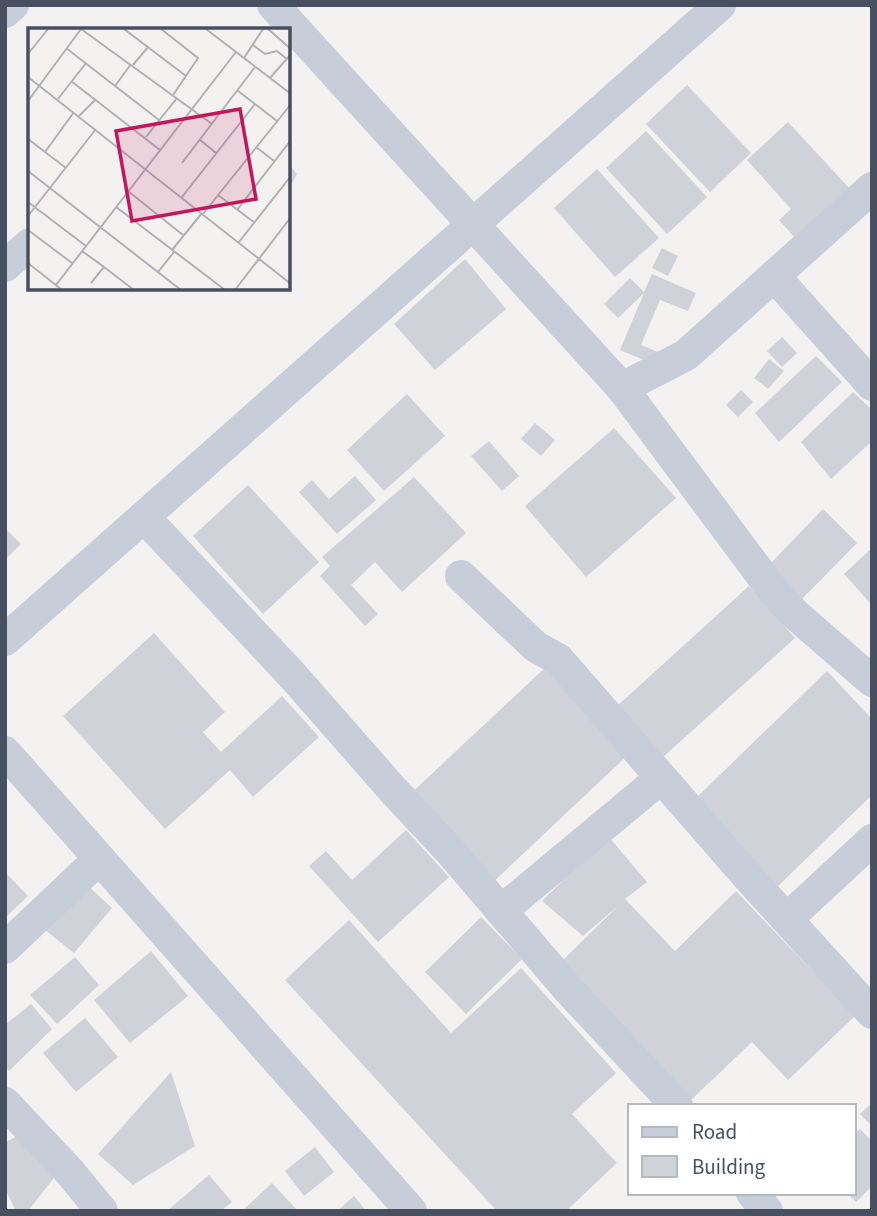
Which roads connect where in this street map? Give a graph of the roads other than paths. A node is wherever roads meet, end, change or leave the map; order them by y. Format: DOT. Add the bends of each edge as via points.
graph roads {
  1 [pos="13,5"];
  2 [pos="720,5"];
  3 [pos="5,12"];
  4 [pos="290,32"];
  5 [pos="872,188"];
  6 [pos="474,225"];
  7 [pos="28,246"];
  8 [pos="5,266"];
  9 [pos="774,276"];
  10 [pos="872,385"];
  11 [pos="622,388"];
  12 [pos="144,517"];
  13 [pos="461,576"];
  14 [pos="5,640"];
  15 [pos="872,681"];
  16 [pos="5,752"];
  17 [pos="661,778"];
  18 [pos="872,841"];
  19 [pos="99,859"];
  20 [pos="501,911"];
  21 [pos="787,919"];
  22 [pos="5,948"];
  23 [pos="872,1013"];
  24 [pos="5,1103"];
  25 [pos="675,1104"];
  26 [pos="754,1195"];
  27 [pos="102,1211"];
  28 [pos="411,1211"];
  29 [pos="767,1211"];
  1 -- 3 [label="street"];
  2 -- 6 [label="street"];
  4 -- 6 [label="street"];
  5 -- 9 [label="street"];
  6 -- 11 [label="street"];
  6 -- 12 [label="street"];
  7 -- 8 [label="street"];
  9 -- 10 [label="street"];
  9 -- 11 [label="street" via="686,355"];
  11 -- 15 [label="street" via="774,592"];
  12 -- 14 [label="street"];
  12 -- 20 [label="street" via="293,676"];
  13 -- 17 [label="street" via="536,647 558,659"];
  16 -- 19 [label="street"];
  17 -- 20 [label="street"];
  17 -- 21 [label="street"];
  18 -- 21 [label="street"];
  19 -- 22 [label="street"];
  19 -- 28 [label="street"];
  20 -- 25 [label="street"];
  21 -- 23 [label="street"];
  24 -- 27 [label="street"];
  26 -- 29 [label="street"];
}
